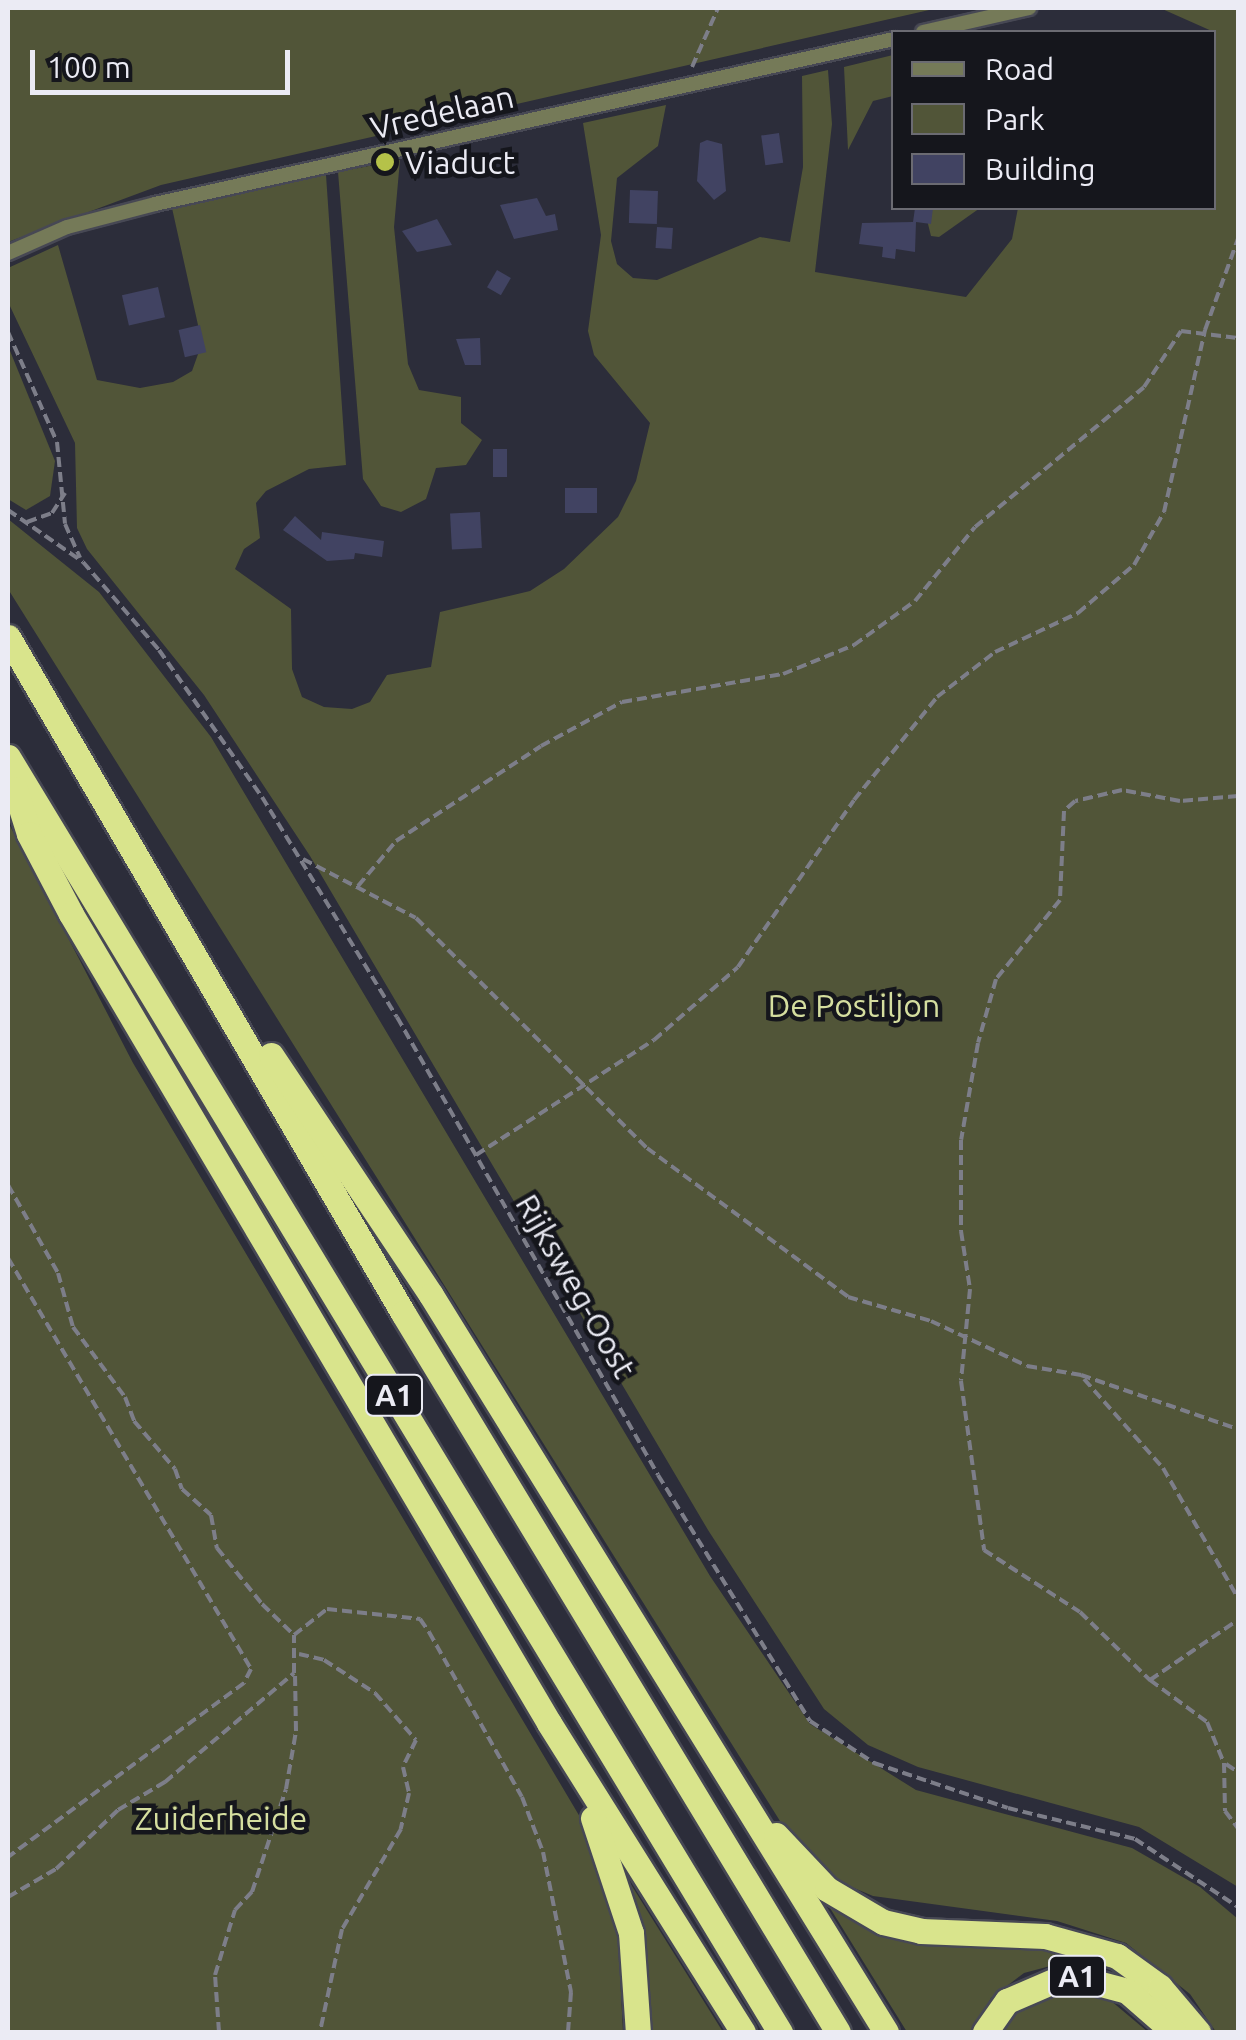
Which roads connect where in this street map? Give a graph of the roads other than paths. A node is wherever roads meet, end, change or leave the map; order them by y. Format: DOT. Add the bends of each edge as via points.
graph roads {
  1 [pos="1029,8"];
  2 [pos="932,30"];
  3 [pos="891,40"];
  4 [pos="8,253"];
  5 [pos="8,637"];
  6 [pos="8,761"];
  7 [pos="184,932"];
  8 [pos="549,1723"];
  9 [pos="724,1776"];
  10 [pos="638,2032"];
  11 [pos="743,2032"];
  12 [pos="780,2032"];
  13 [pos="838,2032"];
  14 [pos="886,2032"];
  15 [pos="985,2032"];
  16 [pos="1174,2032"];
  17 [pos="1198,2032"];
  1 -- 2 [label="street"];
  3 -- 4 [label="street, Vredelaan" via="137,209 67,226"];
  5 -- 7 [label="highway, A1"];
  6 -- 8 [label="highway, A1" via="29,834 70,914"];
  6 -- 12 [label="highway, A1"];
  7 -- 9 [label="highway, A1" via="367,1193"];
  7 -- 13 [label="highway, A1" via="414,1330"];
  8 -- 10 [label="highway, A1" via="616,1873 635,1961"];
  8 -- 11 [label="highway, A1"];
  9 -- 14 [label="highway, A1"];
  9 -- 17 [label="highway, A1" via="805,1867 856,1910 921,1931 1080,1942 1117,1956 1160,1987"];
  15 -- 16 [label="highway, A1" via="1007,2001 1067,1975 1127,1991"];
}
